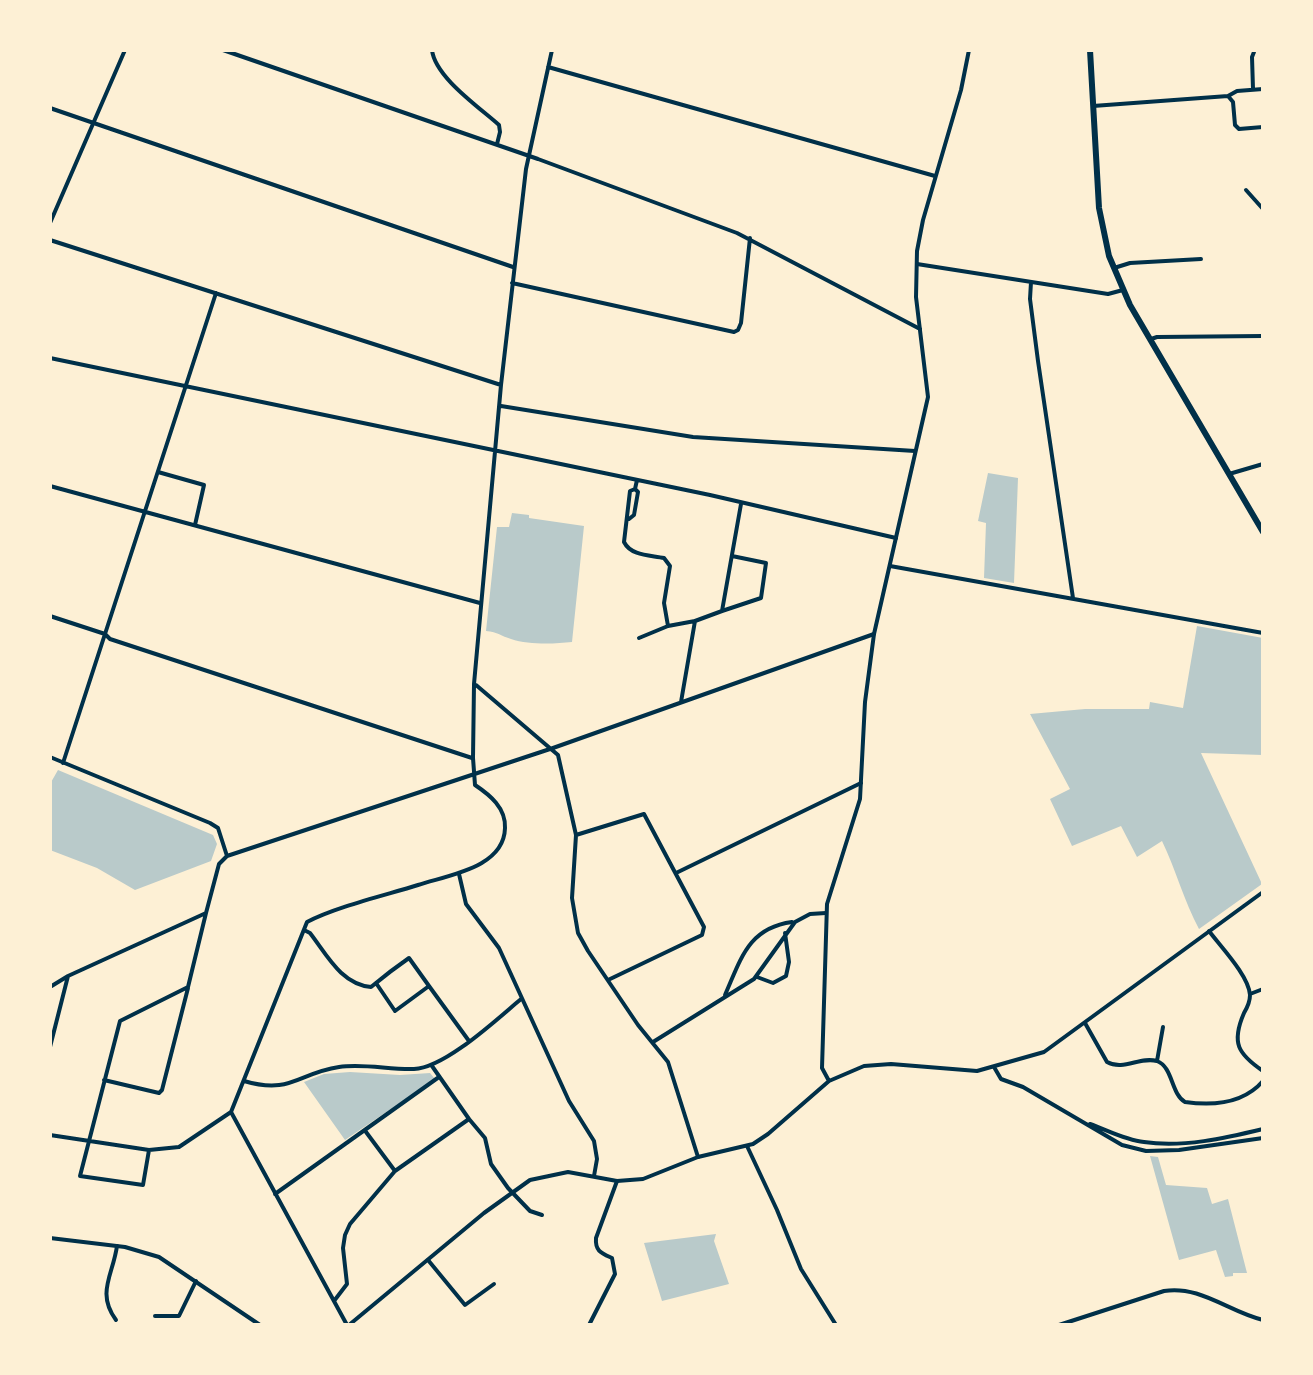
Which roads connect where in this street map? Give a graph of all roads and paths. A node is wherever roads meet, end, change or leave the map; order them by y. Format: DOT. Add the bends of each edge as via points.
graph roads {
  1 [pos="125,50"];
  2 [pos="223,50"];
  3 [pos="432,50"];
  4 [pos="552,50"];
  5 [pos="969,50"];
  6 [pos="1090,50"];
  7 [pos="1254,52"];
  8 [pos="548,67"];
  9 [pos="1253,89"];
  10 [pos="1263,89"];
  11 [pos="1228,96"];
  12 [pos="1093,106"];
  13 [pos="50,108"];
  14 [pos="94,123"];
  15 [pos="1263,127"];
  16 [pos="497,144"];
  17 [pos="529,155"];
  18 [pos="935,176"];
  19 [pos="1246,190"];
  20 [pos="1263,209"];
  21 [pos="50,223"];
  22 [pos="750,238"];
  23 [pos="50,240"];
  24 [pos="1201,259"];
  25 [pos="917,264"];
  26 [pos="514,267"];
  27 [pos="1114,268"];
  28 [pos="1031,282"];
  29 [pos="512,283"];
  30 [pos="1123,290"];
  31 [pos="216,293"];
  32 [pos="920,329"];
  33 [pos="1263,336"];
  34 [pos="1151,339"];
  35 [pos="50,358"];
  36 [pos="501,385"];
  37 [pos="186,387"];
  38 [pos="501,406"];
  39 [pos="917,451"];
  40 [pos="496,452"];
  41 [pos="1263,464"];
  42 [pos="158,472"];
  43 [pos="1229,474"];
  44 [pos="637,480"];
  45 [pos="50,486"];
  46 [pos="741,504"];
  47 [pos="145,512"];
  48 [pos="195,525"];
  49 [pos="1263,532"];
  50 [pos="896,538"];
  51 [pos="732,556"];
  52 [pos="890,566"];
  53 [pos="1073,598"];
  54 [pos="480,603"];
  55 [pos="722,611"];
  56 [pos="50,616"];
  57 [pos="695,621"];
  58 [pos="668,626"];
  59 [pos="1263,633"];
  60 [pos="105,634"];
  61 [pos="874,634"];
  62 [pos="639,638"];
  63 [pos="474,684"];
  64 [pos="681,702"];
  65 [pos="553,748"];
  66 [pos="50,757"];
  67 [pos="473,758"];
  68 [pos="63,763"];
  69 [pos="474,773"];
  70 [pos="861,783"];
  71 [pos="576,835"];
  72 [pos="227,856"];
  73 [pos="459,873"];
  74 [pos="676,873"];
  75 [pos="1263,892"];
  76 [pos="206,913"];
  77 [pos="826,913"];
  78 [pos="795,922"];
  79 [pos="304,930"];
  80 [pos="1209,931"];
  81 [pos="785,933"];
  82 [pos="68,976"];
  83 [pos="757,977"];
  84 [pos="608,980"];
  85 [pos="376,983"];
  86 [pos="429,986"];
  87 [pos="50,987"];
  88 [pos="188,987"];
  89 [pos="1263,989"];
  90 [pos="1250,994"];
  91 [pos="724,998"];
  92 [pos="521,999"];
  93 [pos="1085,1023"];
  94 [pos="1163,1027"];
  95 [pos="469,1041"];
  96 [pos="653,1042"];
  97 [pos="50,1047"];
  98 [pos="1157,1061"];
  99 [pos="432,1066"];
  100 [pos="994,1067"];
  101 [pos="1263,1071"];
  102 [pos="439,1077"];
  103 [pos="104,1080"];
  104 [pos="244,1081"];
  105 [pos="829,1081"];
  106 [pos="1263,1081"];
  107 [pos="231,1112"];
  108 [pos="469,1119"];
  109 [pos="1082,1121"];
  110 [pos="1263,1129"];
  111 [pos="366,1132"];
  112 [pos="50,1135"];
  113 [pos="1263,1138"];
  114 [pos="88,1141"];
  115 [pos="747,1146"];
  116 [pos="149,1150"];
  117 [pos="698,1157"];
  118 [pos="395,1171"];
  119 [pos="594,1176"];
  120 [pos="617,1181"];
  121 [pos="512,1192"];
  122 [pos="275,1194"];
  123 [pos="542,1215"];
  124 [pos="50,1238"];
  125 [pos="117,1246"];
  126 [pos="428,1260"];
  127 [pos="196,1281"];
  128 [pos="494,1284"];
  129 [pos="334,1301"];
  130 [pos="155,1316"];
  131 [pos="116,1320"];
  132 [pos="1263,1320"];
  133 [pos="260,1325"];
  134 [pos="348,1325"];
  135 [pos="589,1325"];
  136 [pos="836,1325"];
  137 [pos="1059,1325"];
  1 -- 14 [label="street"];
  2 -- 16 [label="street"];
  3 -- 16 [label="street" via="441,73 499,125"];
  4 -- 8 [label="street"];
  5 -- 18 [label="street"];
  6 -- 12 [label="main road"];
  7 -- 9 [label="street"];
  8 -- 17 [label="street"];
  8 -- 18 [label="street"];
  9 -- 10 [label="street"];
  9 -- 11 [label="street"];
  11 -- 12 [label="street"];
  11 -- 15 [label="street" via="1239,129"];
  12 -- 27 [label="main road" via="1099,208"];
  13 -- 14 [label="street"];
  14 -- 21 [label="street"];
  14 -- 26 [label="street"];
  16 -- 17 [label="street"];
  17 -- 22 [label="street"];
  17 -- 26 [label="street"];
  18 -- 25 [label="street"];
  19 -- 20 [label="street"];
  22 -- 29 [label="street" via="741,323 734,332"];
  22 -- 32 [label="street"];
  23 -- 31 [label="street"];
  24 -- 27 [label="street"];
  25 -- 28 [label="street"];
  25 -- 32 [label="street"];
  26 -- 29 [label="street"];
  27 -- 30 [label="main road"];
  28 -- 30 [label="street" via="1108,294"];
  28 -- 53 [label="street"];
  29 -- 36 [label="street"];
  30 -- 34 [label="main road"];
  31 -- 36 [label="street"];
  31 -- 37 [label="street"];
  32 -- 39 [label="street" via="928,392"];
  33 -- 34 [label="street"];
  34 -- 43 [label="main road"];
  35 -- 37 [label="street"];
  36 -- 38 [label="street"];
  37 -- 40 [label="street"];
  37 -- 42 [label="street"];
  38 -- 39 [label="street" via="700,438"];
  38 -- 40 [label="street"];
  39 -- 50 [label="street"];
  40 -- 44 [label="street"];
  40 -- 54 [label="street"];
  41 -- 43 [label="street"];
  42 -- 47 [label="street"];
  42 -- 48 [label="street" via="204,485"];
  43 -- 49 [label="main road"];
  44 -- 46 [label="street"];
  44 -- 58 [label="street" via="634,515 624,542 634,552 664,558 670,566 664,603"];
  45 -- 47 [label="street"];
  46 -- 50 [label="street"];
  46 -- 51 [label="street"];
  47 -- 48 [label="street"];
  47 -- 60 [label="street"];
  48 -- 54 [label="street"];
  50 -- 52 [label="street"];
  51 -- 55 [label="street"];
  51 -- 55 [label="street" via="766,563 761,598"];
  52 -- 53 [label="street"];
  52 -- 61 [label="street"];
  53 -- 59 [label="street"];
  54 -- 63 [label="street"];
  55 -- 57 [label="street"];
  56 -- 60 [label="street"];
  57 -- 58 [label="street"];
  57 -- 64 [label="street"];
  58 -- 62 [label="street"];
  60 -- 67 [label="street"];
  60 -- 68 [label="street"];
  61 -- 64 [label="street"];
  61 -- 70 [label="street"];
  63 -- 65 [label="street"];
  63 -- 67 [label="street"];
  64 -- 65 [label="street"];
  65 -- 69 [label="street"];
  65 -- 71 [label="street"];
  66 -- 68 [label="street"];
  67 -- 69 [label="street"];
  68 -- 72 [label="street" via="210,823 218,828"];
  69 -- 72 [label="street"];
  69 -- 73 [label="street" via="475,785 500,807 505,830 496,852"];
  70 -- 74 [label="street"];
  70 -- 77 [label="street"];
  71 -- 74 [label="street" via="644,814"];
  71 -- 84 [label="street" via="576,924"];
  72 -- 76 [label="street" via="219,864"];
  73 -- 79 [label="street" via="312,919"];
  73 -- 92 [label="street" via="466,904 499,948"];
  74 -- 84 [label="street" via="704,927 702,935"];
  75 -- 80 [label="street"];
  76 -- 82 [label="street"];
  76 -- 88 [label="street"];
  77 -- 78 [label="street"];
  77 -- 105 [label="street" via="822,1068"];
  78 -- 81 [label="street"];
  78 -- 91 [label="street" via="751,940"];
  79 -- 85 [label="street" via="347,981 371,987"];
  79 -- 104 [label="street"];
  80 -- 90 [label="street"];
  80 -- 93 [label="street"];
  81 -- 83 [label="street"];
  81 -- 83 [label="street" via="786,976 773,983"];
  82 -- 87 [label="street"];
  82 -- 97 [label="street"];
  83 -- 91 [label="street"];
  84 -- 96 [label="street"];
  85 -- 86 [label="street" via="409,958"];
  85 -- 86 [label="street" via="395,1011"];
  86 -- 95 [label="street"];
  88 -- 103 [label="street" via="120,1021"];
  88 -- 103 [label="street" via="162,1090"];
  89 -- 90 [label="street"];
  90 -- 101 [label="street" via="1237,1041 1247,1060"];
  91 -- 96 [label="street"];
  92 -- 95 [label="street"];
  92 -- 119 [label="street" via="573,1109 594,1141"];
  93 -- 98 [label="street" via="1109,1064"];
  93 -- 100 [label="street" via="1049,1050"];
  94 -- 98 [label="street"];
  95 -- 99 [label="street"];
  96 -- 117 [label="street" via="671,1069"];
  98 -- 106 [label="street" via="1178,1097 1189,1103 1239,1099"];
  99 -- 102 [label="street"];
  99 -- 104 [label="street" via="341,1066 282,1086"];
  100 -- 105 [label="street" via="968,1072 877,1064"];
  100 -- 109 [label="street" via="1001,1079"];
  102 -- 108 [label="street"];
  102 -- 111 [label="street"];
  103 -- 114 [label="street"];
  104 -- 107 [label="street"];
  105 -- 115 [label="street"];
  107 -- 116 [label="street" via="179,1147"];
  107 -- 122 [label="street"];
  108 -- 118 [label="street"];
  108 -- 121 [label="street" via="485,1138 491,1164"];
  109 -- 110 [label="street" via="1154,1143"];
  109 -- 113 [label="street" via="1113,1141 1146,1151"];
  111 -- 118 [label="street"];
  111 -- 122 [label="street"];
  112 -- 114 [label="street"];
  114 -- 116 [label="street"];
  114 -- 116 [label="street" via="80,1176 143,1185"];
  115 -- 117 [label="street"];
  115 -- 136 [label="street" via="801,1269"];
  117 -- 120 [label="street" via="652,1177"];
  118 -- 129 [label="street" via="350,1224 343,1248 347,1284"];
  119 -- 120 [label="street"];
  119 -- 121 [label="street" via="546,1175"];
  120 -- 135 [label="street" via="595,1246 612,1258 615,1274"];
  121 -- 123 [label="street" via="530,1211"];
  121 -- 126 [label="street"];
  122 -- 129 [label="street"];
  124 -- 125 [label="street"];
  125 -- 127 [label="street" via="159,1257"];
  125 -- 131 [label="street" via="105,1297"];
  126 -- 128 [label="street" via="465,1305"];
  126 -- 134 [label="street"];
  127 -- 130 [label="street" via="179,1316"];
  127 -- 133 [label="street"];
  129 -- 134 [label="street"];
  132 -- 137 [label="street" via="1177,1290"];
}
